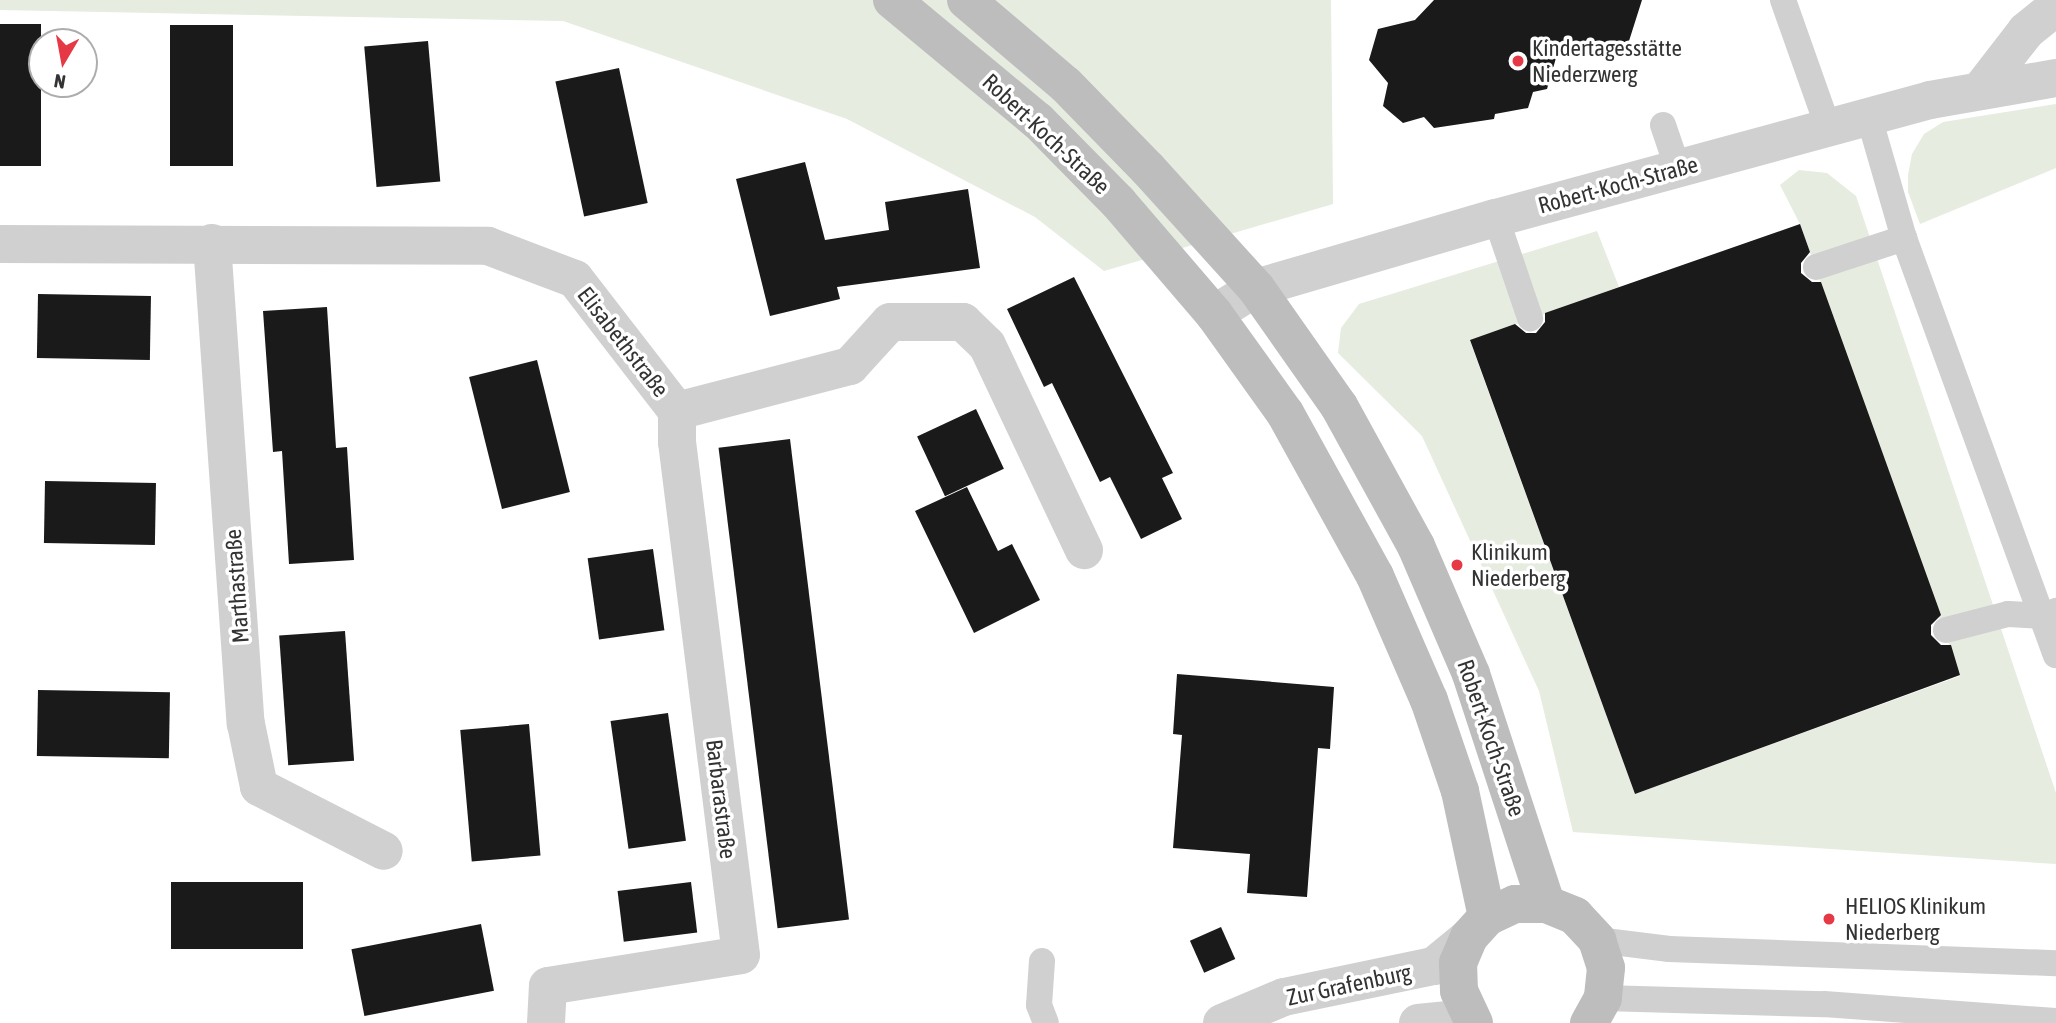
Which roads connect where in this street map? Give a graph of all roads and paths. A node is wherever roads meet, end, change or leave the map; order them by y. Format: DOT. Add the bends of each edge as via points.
graph roads {
  1 [pos="892,0"];
  2 [pos="966,0"];
  3 [pos="1783,0"];
  4 [pos="2056,7"];
  5 [pos="2056,78"];
  6 [pos="1982,88"];
  7 [pos="1869,117"];
  8 [pos="1663,125"];
  9 [pos="1828,127"];
  10 [pos="1678,169"];
  11 [pos="1496,218"];
  12 [pos="1904,238"];
  13 [pos="212,243"];
  14 [pos="0,244"];
  15 [pos="1816,267"];
  16 [pos="1256,288"];
  17 [pos="1214,314"];
  18 [pos="1530,318"];
  19 [pos="677,411"];
  20 [pos="1084,550"];
  21 [pos="2049,614"];
  22 [pos="1946,630"];
  23 [pos="2056,656"];
  24 [pos="384,852"];
  25 [pos="1546,904"];
  26 [pos="1478,927"];
  27 [pos="1597,940"];
  28 [pos="1042,961"];
  29 [pos="2056,963"];
  30 [pos="1596,1011"];
  31 [pos="1472,1020"];
  32 [pos="2056,1021"];
  33 [pos="546,1023"];
  34 [pos="1046,1023"];
  35 [pos="1222,1023"];
  36 [pos="1418,1023"];
  1 -- 17 [label="street, Robert-Koch-Straße" via="1038,121 1118,202"];
  2 -- 16 [label="street, Robert-Koch-Straße" via="1066,85"];
  3 -- 9 [label="lane"];
  4 -- 6 [label="street" via="2026,31"];
  5 -- 6 [label="street, Robert-Koch-Straße"];
  6 -- 7 [label="street, Robert-Koch-Straße"];
  7 -- 9 [label="street, Robert-Koch-Straße"];
  7 -- 12 [label="lane"];
  8 -- 10 [label="lane"];
  9 -- 10 [label="street, Robert-Koch-Straße"];
  10 -- 11 [label="street, Robert-Koch-Straße"];
  11 -- 16 [label="street, Robert-Koch-Straße"];
  11 -- 18 [label="lane"];
  12 -- 15 [label="lane"];
  12 -- 21 [label="lane"];
  13 -- 14 [label="street, Elisabethstraße"];
  13 -- 19 [label="street, Elisabethstraße" via="488,246 575,279"];
  13 -- 24 [label="street, Marthastraße" via="246,724 259,787"];
  16 -- 17 [label="street, Robert-Koch-Straße"];
  16 -- 25 [label="street, Robert-Koch-Straße" via="1339,406 1416,546 1471,674"];
  17 -- 26 [label="street, Robert-Koch-Straße" via="1285,414 1375,576 1429,700 1460,791"];
  19 -- 20 [label="street, Elisabethstraße" via="850,366 890,322 963,322 987,345"];
  19 -- 33 [label="street, Barbarastraße" via="677,443 741,955 548,986"];
  21 -- 22 [label="lane" via="2008,614"];
  21 -- 23 [label="lane"];
  25 -- 26 [label="street" via="1515,904"];
  25 -- 27 [label="street" via="1575,916"];
  26 -- 31 [label="street" via="1458,972 1459,991"];
  26 -- 35 [label="street, Zur Grafenburg" via="1434,966 1284,998"];
  27 -- 29 [label="lane" via="1669,949"];
  27 -- 30 [label="street" via="1606,968"];
  28 -- 34 [label="lane" via="1038,1004"];
  30 -- 32 [label="lane" via="1824,1004"];
  31 -- 36 [label="street"];
}
